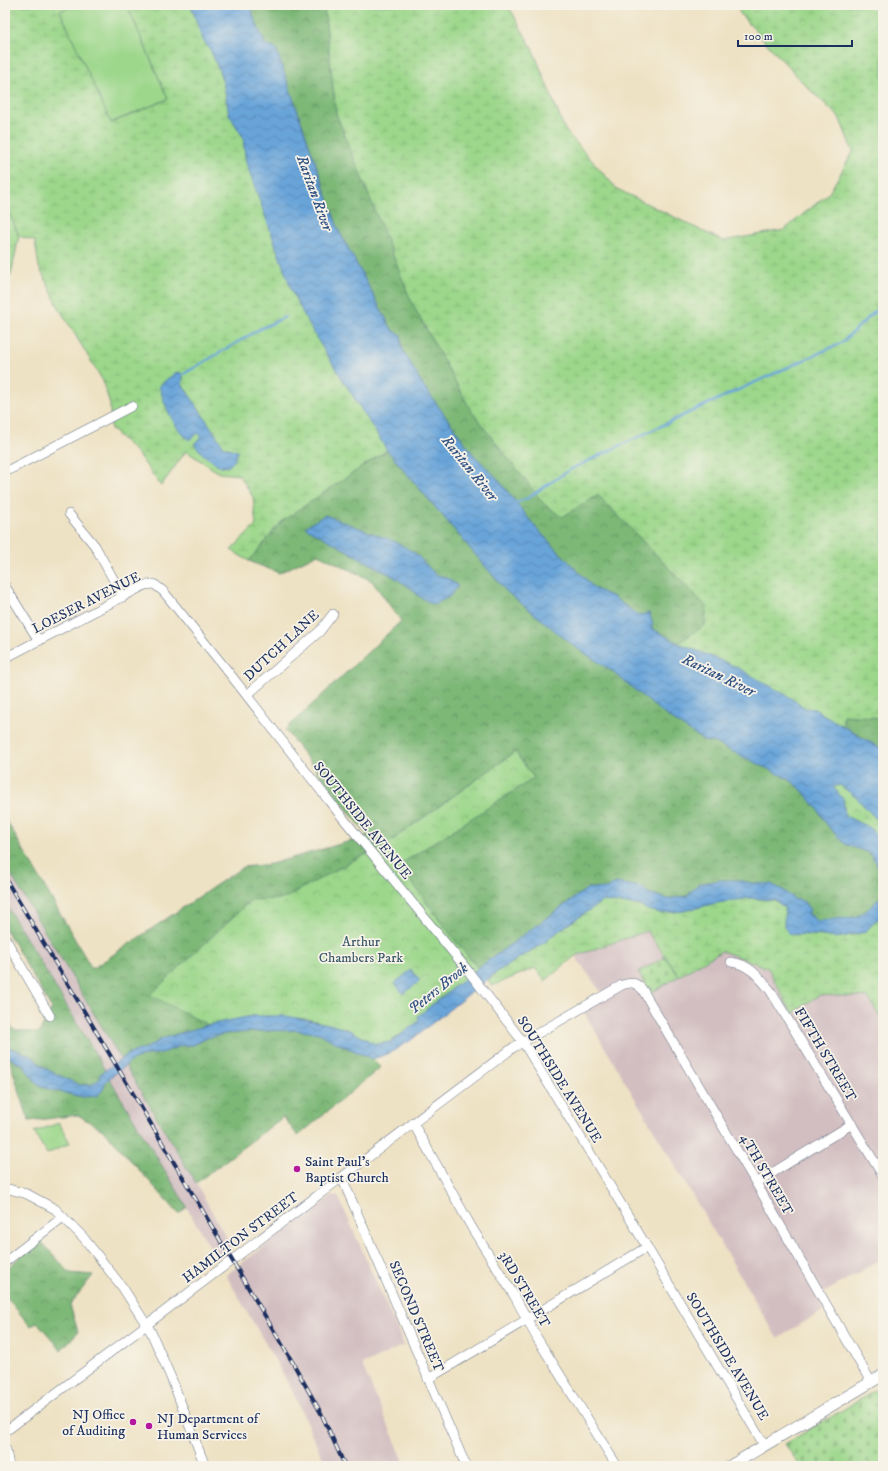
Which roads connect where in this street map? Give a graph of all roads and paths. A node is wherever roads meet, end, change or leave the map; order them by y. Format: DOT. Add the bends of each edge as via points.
graph roads {
  1 [pos="132,406"];
  2 [pos="5,472"];
  3 [pos="69,514"];
  4 [pos="5,586"];
  5 [pos="123,596"];
  6 [pos="174,604"];
  7 [pos="333,614"];
  8 [pos="39,641"];
  9 [pos="5,658"];
  10 [pos="247,695"];
  11 [pos="5,938"];
  12 [pos="731,962"];
  13 [pos="636,983"];
  14 [pos="50,1016"];
  15 [pos="523,1042"];
  16 [pos="412,1123"];
  17 [pos="852,1124"];
  18 [pos="883,1176"];
  19 [pos="342,1178"];
  20 [pos="756,1182"];
  21 [pos="5,1188"];
  22 [pos="63,1217"];
  23 [pos="647,1247"];
  24 [pos="5,1262"];
  25 [pos="527,1320"];
  26 [pos="147,1324"];
  27 [pos="883,1375"];
  28 [pos="428,1379"];
  29 [pos="871,1382"];
  30 [pos="5,1430"];
  31 [pos="764,1445"];
  32 [pos="5,1450"];
  33 [pos="733,1465"];
  34 [pos="8,1466"];
  35 [pos="205,1466"];
  36 [pos="466,1466"];
  37 [pos="617,1466"];
  1 -- 2 [label="street"];
  3 -- 5 [label="street" via="95,546"];
  4 -- 8 [label="street"];
  5 -- 6 [label="street, LOESER AVENUE" via="145,585 154,584"];
  5 -- 8 [label="street, LOESER AVENUE"];
  6 -- 10 [label="street, SOUTHSIDE AVENUE"];
  7 -- 10 [label="street, DUTCH LANE" via="320,631"];
  8 -- 9 [label="street, LOESER AVENUE"];
  10 -- 15 [label="street, SOUTHSIDE AVENUE"];
  11 -- 14 [label="street"];
  12 -- 17 [label="street, FIFTH STREET" via="751,969 770,990"];
  13 -- 15 [label="street, HAMILTON STREET" via="622,985"];
  13 -- 20 [label="street, 4TH STREET" via="642,989"];
  15 -- 16 [label="street, HAMILTON STREET"];
  15 -- 23 [label="street, SOUTHSIDE AVENUE"];
  16 -- 19 [label="street, HAMILTON STREET"];
  16 -- 25 [label="street, 3RD STREET"];
  17 -- 18 [label="street, FIFTH STREET"];
  17 -- 20 [label="street"];
  19 -- 26 [label="street, HAMILTON STREET"];
  19 -- 28 [label="street, SECOND STREET"];
  20 -- 29 [label="street, 4TH STREET"];
  21 -- 22 [label="street" via="40,1200"];
  22 -- 24 [label="street"];
  22 -- 26 [label="street" via="83,1237"];
  23 -- 25 [label="street"];
  23 -- 31 [label="street, SOUTHSIDE AVENUE"];
  25 -- 28 [label="street"];
  25 -- 37 [label="street, 3RD STREET"];
  26 -- 30 [label="street, HAMILTON STREET"];
  26 -- 35 [label="street"];
  27 -- 29 [label="street"];
  28 -- 36 [label="street, SECOND STREET"];
  29 -- 31 [label="street"];
  31 -- 33 [label="street"];
  32 -- 34 [label="street"];
}
